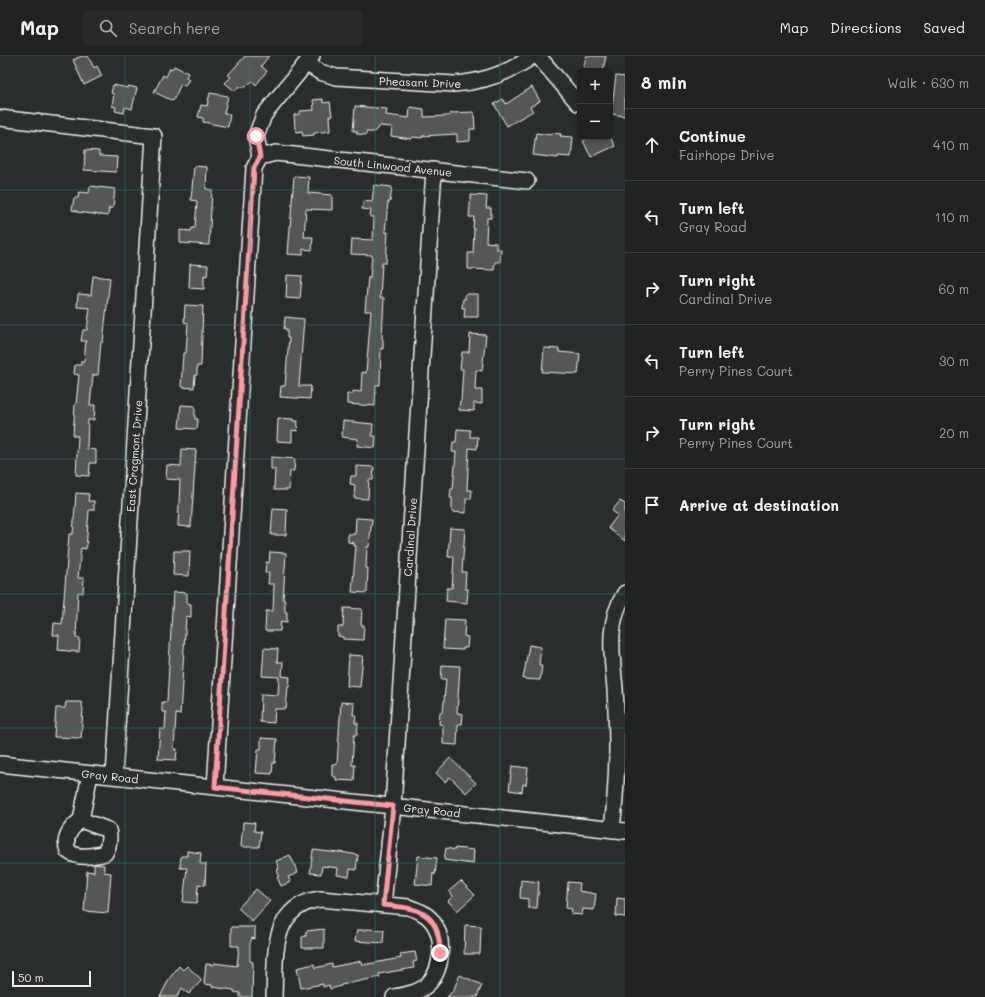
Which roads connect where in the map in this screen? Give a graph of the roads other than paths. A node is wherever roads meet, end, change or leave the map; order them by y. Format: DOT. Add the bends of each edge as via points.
graph roads {
  1 [pos="533,56"];
  2 [pos="538,56"];
  3 [pos="309,60"];
  4 [pos="577,102"];
  5 [pos="0,118"];
  6 [pos="260,157"];
  7 [pos="434,170"];
  8 [pos="527,181"];
  9 [pos="625,593"];
  10 [pos="0,764"];
  11 [pos="90,774"];
  12 [pos="114,776"];
  13 [pos="215,787"];
  14 [pos="393,806"];
  15 [pos="81,820"];
  16 [pos="618,830"];
  17 [pos="383,905"];
  18 [pos="274,997"];
  19 [pos="394,997"];
  1 -- 3 [label="street, Pheasant Drive" via="493,78 454,84 336,78 320,72"];
  2 -- 4 [label="street"];
  3 -- 6 [label="street" via="260,122 256,136"];
  5 -- 12 [label="street, East Cragmont Drive" via="154,136"];
  6 -- 7 [label="street, South Linwood Avenue" via="276,153"];
  6 -- 13 [label="street" via="254,168"];
  7 -- 8 [label="street, South Linwood Avenue"];
  7 -- 14 [label="street, Cardinal Drive"];
  9 -- 16 [label="street" via="619,603 612,629 611,646 615,691 615,796"];
  10 -- 11 [label="street, Gray Road"];
  11 -- 12 [label="street, Gray Road"];
  11 -- 15 [label="street"];
  12 -- 13 [label="street, Gray Road"];
  13 -- 14 [label="street, Gray Road"];
  14 -- 16 [label="street, Gray Road"];
  14 -- 17 [label="street, Cardinal Drive"];
  17 -- 18 [label="street" via="320,899 296,908 284,922 277,940"];
  17 -- 19 [label="street" via="416,910 431,919 439,935 439,962 433,978 422,989"];
}
